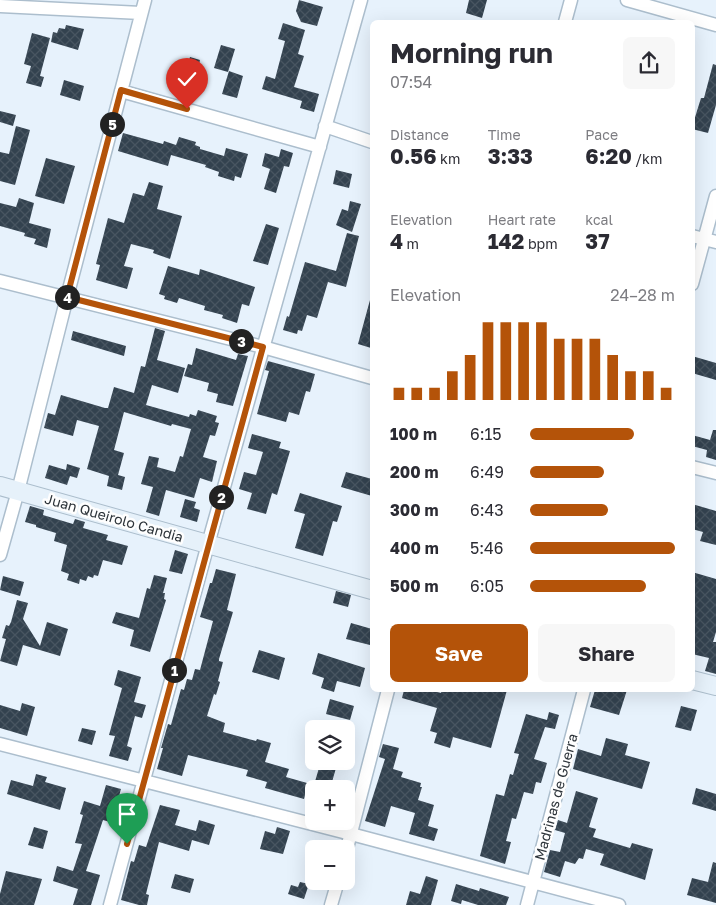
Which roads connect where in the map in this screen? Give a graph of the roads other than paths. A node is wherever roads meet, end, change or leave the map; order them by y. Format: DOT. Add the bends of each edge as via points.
graph roads {
  1 [pos="361,0"];
  2 [pos="571,0"];
  3 [pos="627,0"];
  4 [pos="0,6"];
  5 [pos="143,6"];
  6 [pos="566,20"];
  7 [pos="716,25"];
  8 [pos="121,90"];
  9 [pos="325,126"];
  10 [pos="370,141"];
  11 [pos="320,147"];
  12 [pos="716,196"];
  13 [pos="704,239"];
  14 [pos="695,273"];
  15 [pos="0,281"];
  16 [pos="67,297"];
  17 [pos="263,347"];
  18 [pos="370,377"];
  19 [pos="695,468"];
  20 [pos="716,473"];
  21 [pos="0,486"];
  22 [pos="18,492"];
  23 [pos="208,544"];
  24 [pos="0,555"];
  25 [pos="370,589"];
  26 [pos="695,681"];
  27 [pos="716,686"];
  28 [pos="388,692"];
  29 [pos="583,692"];
  30 [pos="0,744"];
  31 [pos="143,782"];
  32 [pos="352,834"];
  33 [pos="350,840"];
  34 [pos="533,882"];
  35 [pos="336,890"];
  36 [pos="110,905"];
  37 [pos="332,905"];
  38 [pos="527,905"];
  39 [pos="619,905"];
  1 -- 9 [label="street"];
  2 -- 6 [label="street"];
  3 -- 7 [label="street"];
  4 -- 5 [label="street"];
  5 -- 8 [label="street"];
  8 -- 11 [label="street"];
  8 -- 16 [label="street"];
  9 -- 10 [label="street"];
  9 -- 11 [label="street"];
  11 -- 17 [label="street"];
  12 -- 13 [label="street"];
  13 -- 14 [label="street"];
  15 -- 16 [label="street"];
  16 -- 17 [label="street"];
  16 -- 22 [label="street"];
  17 -- 18 [label="street"];
  17 -- 23 [label="street"];
  19 -- 20 [label="street"];
  21 -- 22 [label="street, Juan Queirolo Candia"];
  22 -- 23 [label="street, Juan Queirolo Candia"];
  22 -- 24 [label="street"];
  23 -- 25 [label="street, Juan Queirolo Candia"];
  23 -- 31 [label="street"];
  26 -- 27 [label="street"];
  28 -- 32 [label="street"];
  29 -- 34 [label="street, Madrinas de Guerra"];
  30 -- 31 [label="street"];
  31 -- 32 [label="street"];
  31 -- 36 [label="street"];
  32 -- 33 [label="street"];
  32 -- 34 [label="street"];
  34 -- 38 [label="street, Madrinas de Guerra"];
  34 -- 39 [label="street"];
  35 -- 37 [label="street"];
}
